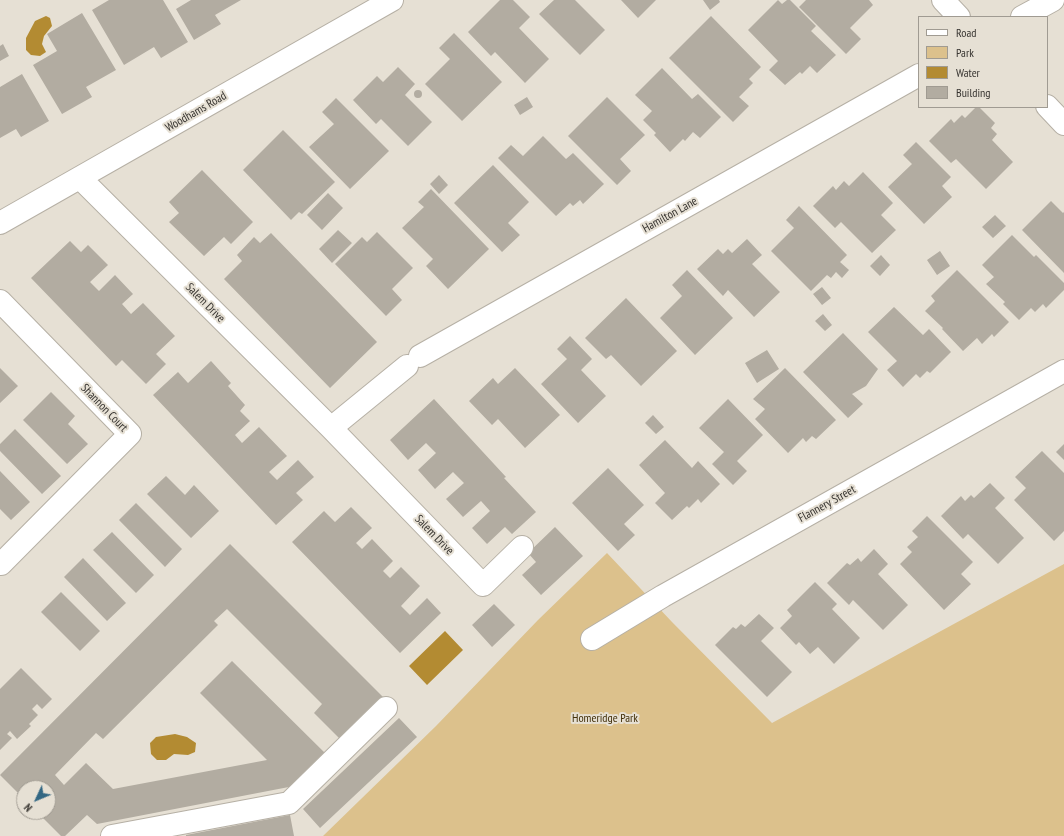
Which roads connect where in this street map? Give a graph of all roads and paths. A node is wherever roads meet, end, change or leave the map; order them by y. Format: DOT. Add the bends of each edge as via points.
graph roads {
  1 [pos="392,0"];
  2 [pos="943,0"];
  3 [pos="1053,0"];
  4 [pos="958,16"];
  5 [pos="1024,16"];
  6 [pos="918,76"];
  7 [pos="1048,107"];
  8 [pos="1064,124"];
  9 [pos="80,178"];
  10 [pos="0,223"];
  11 [pos="0,301"];
  12 [pos="1064,371"];
  13 [pos="331,428"];
  14 [pos="522,547"];
  15 [pos="1,564"];
  16 [pos="592,640"];
  17 [pos="386,708"];
  18 [pos="112,836"];
  1 -- 9 [label="street, Woodhams Road"];
  2 -- 4 [label="street"];
  3 -- 5 [label="street"];
  6 -- 13 [label="street, Hamilton Lane" via="414,361"];
  7 -- 8 [label="street"];
  9 -- 10 [label="street, Woodhams Road"];
  9 -- 13 [label="street, Salem Drive"];
  11 -- 15 [label="street, Shannon Court" via="130,434"];
  12 -- 16 [label="street, Flannery Street" via="663,596"];
  13 -- 14 [label="street, Salem Drive" via="483,586"];
  17 -- 18 [label="street" via="289,803"];
}
